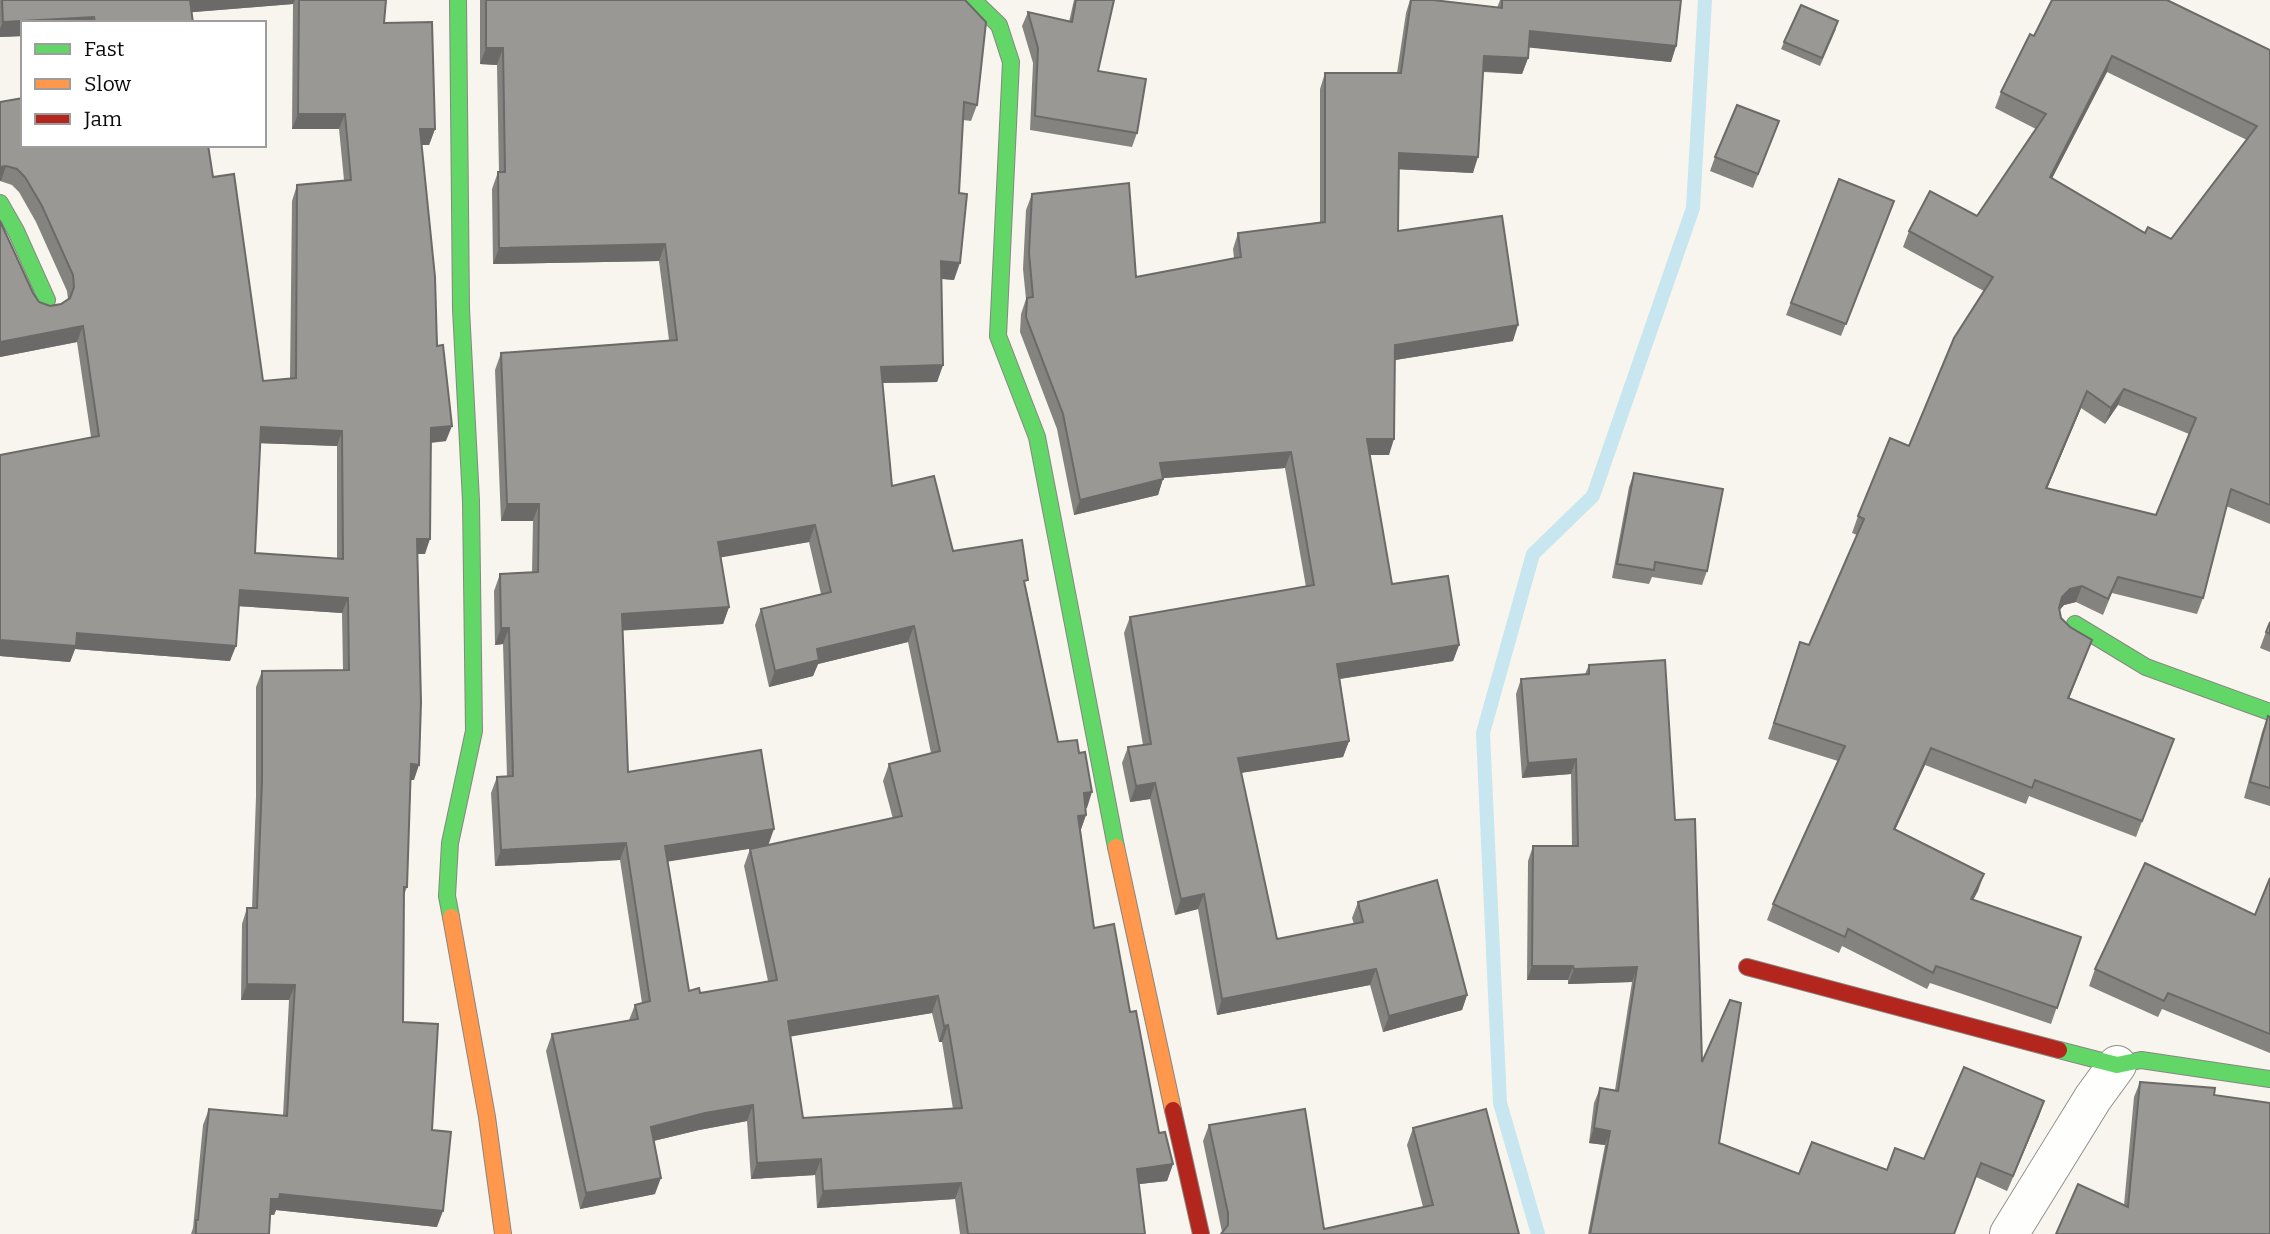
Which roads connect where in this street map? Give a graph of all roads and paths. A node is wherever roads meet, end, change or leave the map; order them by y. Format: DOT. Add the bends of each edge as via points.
graph roads {
  1 [pos="458,0"];
  2 [pos="973,0"];
  3 [pos="5,223"];
  4 [pos="47,300"];
  5 [pos="2075,624"];
  6 [pos="2270,712"];
  7 [pos="1747,967"];
  8 [pos="2117,1065"];
  9 [pos="2270,1079"];
  10 [pos="503,1234"];
  11 [pos="1201,1234"];
  12 [pos="2009,1234"];
  1 -- 10 [label="street" via="461,309 471,500 474,731 450,844 447,896"];
  2 -- 11 [label="street" via="999,25 1011,62 998,336 1037,437 1130,918"];
  3 -- 4 [label="street"];
  5 -- 6 [label="street" via="2146,667"];
  7 -- 8 [label="street"];
  8 -- 9 [label="street" via="2141,1060"];
  8 -- 12 [label="street"];
}
